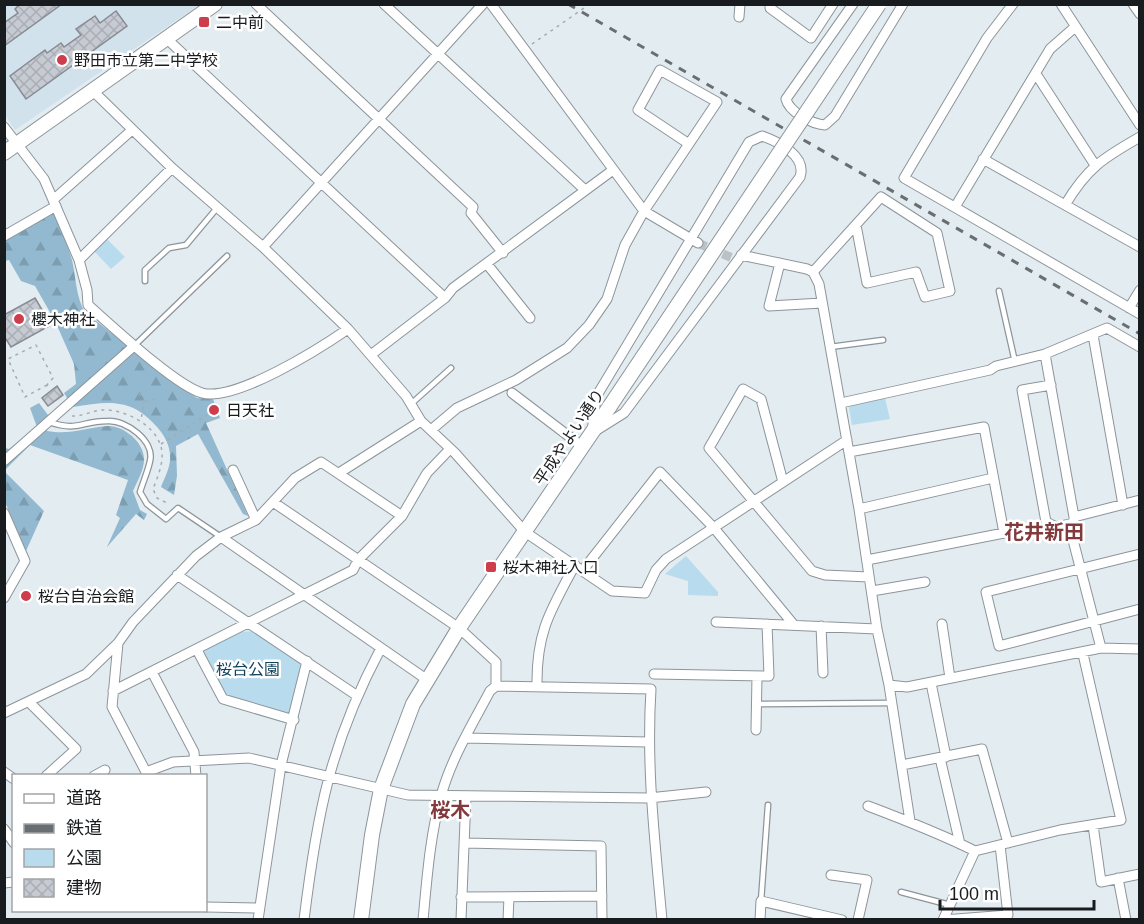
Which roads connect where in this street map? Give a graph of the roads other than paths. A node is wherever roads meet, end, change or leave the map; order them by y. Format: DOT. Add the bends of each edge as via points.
graph roads {
  1 [pos="215,4"];
  2 [pos="256,4"];
  3 [pos="384,4"];
  4 [pos="483,4"];
  5 [pos="491,4"];
  6 [pos="740,4"];
  7 [pos="770,4"];
  8 [pos="833,4"];
  9 [pos="853,4"];
  10 [pos="879,4"];
  11 [pos="903,4"];
  12 [pos="1012,4"];
  13 [pos="1061,4"];
  14 [pos="1133,4"];
  15 [pos="1140,14"];
  16 [pos="738,17"];
  17 [pos="1075,27"];
  18 [pos="166,39"];
  19 [pos="438,54"];
  20 [pos="1036,74"];
  21 [pos="93,91"];
  22 [pos="379,118"];
  23 [pos="1140,124"];
  24 [pos="132,130"];
  25 [pos="9,135"];
  26 [pos="1140,137"];
  27 [pos="689,144"];
  28 [pos="4,153"];
  29 [pos="983,159"];
  30 [pos="1095,165"];
  31 [pos="172,168"];
  32 [pos="613,170"];
  33 [pos="320,182"];
  34 [pos="585,190"];
  35 [pos="55,203"];
  36 [pos="1065,205"];
  37 [pos="955,207"];
  38 [pos="217,208"];
  39 [pos="644,211"];
  40 [pos="856,225"];
  41 [pos="4,236"];
  42 [pos="695,241"];
  43 [pos="263,247"];
  44 [pos="1140,247"];
  45 [pos="503,253"];
  46 [pos="741,255"];
  47 [pos="227,256"];
  48 [pos="79,260"];
  49 [pos="780,263"];
  50 [pos="487,264"];
  51 [pos="813,272"];
  52 [pos="145,281"];
  53 [pos="1140,290"];
  54 [pos="999,291"];
  55 [pos="445,298"];
  56 [pos="822,303"];
  57 [pos="1129,308"];
  58 [pos="1140,314"];
  59 [pos="530,318"];
  60 [pos="348,329"];
  61 [pos="1093,335"];
  62 [pos="883,340"];
  63 [pos="135,346"];
  64 [pos="830,347"];
  65 [pos="1140,347"];
  66 [pos="372,354"];
  67 [pos="1045,354"];
  68 [pos="1015,362"];
  69 [pos="451,368"];
  70 [pos="1051,385"];
  71 [pos="512,393"];
  72 [pos="841,403"];
  73 [pos="411,404"];
  74 [pos="421,421"];
  75 [pos="49,422"];
  76 [pos="431,430"];
  77 [pos="592,434"];
  78 [pos="847,440"];
  79 [pos="583,447"];
  80 [pos="450,449"];
  81 [pos="849,452"];
  82 [pos="4,461"];
  83 [pos="232,470"];
  84 [pos="339,473"];
  85 [pos="993,478"];
  86 [pos="783,482"];
  87 [pos="1140,500"];
  88 [pos="273,502"];
  89 [pos="752,502"];
  90 [pos="1123,505"];
  91 [pos="859,509"];
  92 [pos="4,513"];
  93 [pos="402,516"];
  94 [pos="256,520"];
  95 [pos="1074,520"];
  96 [pos="714,528"];
  97 [pos="525,532"];
  98 [pos="221,537"];
  99 [pos="1140,554"];
  100 [pos="358,560"];
  101 [pos="867,560"];
  102 [pos="579,568"];
  103 [pos="1081,570"];
  104 [pos="177,575"];
  105 [pos="869,577"];
  106 [pos="925,582"];
  107 [pos="872,591"];
  108 [pos="305,596"];
  109 [pos="4,598"];
  110 [pos="1140,609"];
  111 [pos="1094,621"];
  112 [pos="716,622"];
  113 [pos="248,623"];
  114 [pos="768,624"];
  115 [pos="942,624"];
  116 [pos="794,625"];
  117 [pos="821,626"];
  118 [pos="459,628"];
  119 [pos="877,629"];
  120 [pos="118,643"];
  121 [pos="381,648"];
  122 [pos="1101,648"];
  123 [pos="197,650"];
  124 [pos="1140,650"];
  125 [pos="1083,654"];
  126 [pos="307,662"];
  127 [pos="152,672"];
  128 [pos="823,673"];
  129 [pos="654,674"];
  130 [pos="758,676"];
  131 [pos="950,678"];
  132 [pos="426,679"];
  133 [pos="932,683"];
  134 [pos="889,685"];
  135 [pos="496,686"];
  136 [pos="537,687"];
  137 [pos="113,692"];
  138 [pos="356,695"];
  139 [pos="29,702"];
  140 [pos="757,704"];
  141 [pos="892,704"];
  142 [pos="4,713"];
  143 [pos="294,720"];
  144 [pos="756,730"];
  145 [pos="465,738"];
  146 [pos="648,742"];
  147 [pos="943,757"];
  148 [pos="196,761"];
  149 [pos="281,765"];
  150 [pos="902,765"];
  151 [pos="105,770"];
  152 [pos="48,774"];
  153 [pos="98,774"];
  154 [pos="196,774"];
  155 [pos="327,777"];
  156 [pos="381,789"];
  157 [pos="706,792"];
  158 [pos="441,795"];
  159 [pos="466,796"];
  160 [pos="650,798"];
  161 [pos="768,805"];
  162 [pos="868,806"];
  163 [pos="910,821"];
  164 [pos="1093,825"];
  165 [pos="465,843"];
  166 [pos="960,844"];
  167 [pos="1004,844"];
  168 [pos="975,852"];
  169 [pos="1140,874"];
  170 [pos="831,875"];
  171 [pos="1118,878"];
  172 [pos="901,892"];
  173 [pos="602,896"];
  174 [pos="461,897"];
  175 [pos="509,897"];
  176 [pos="761,901"];
  177 [pos="950,905"];
  178 [pos="207,907"];
  179 [pos="258,908"];
  180 [pos="258,920"];
  181 [pos="304,920"];
  182 [pos="362,920"];
  183 [pos="423,920"];
  184 [pos="461,920"];
  185 [pos="508,920"];
  186 [pos="602,920"];
  187 [pos="662,920"];
  188 [pos="760,920"];
  189 [pos="842,920"];
  190 [pos="858,920"];
  191 [pos="943,920"];
  192 [pos="1126,920"];
  1 -- 18 [label="street"];
  2 -- 22 [label="street"];
  3 -- 19 [label="street"];
  4 -- 19 [label="street"];
  5 -- 32 [label="street"];
  6 -- 16 [label="street"];
  7 -- 8 [label="street" via="770,8 811,38"];
  9 -- 11 [label="street" via="786,99 791,109 818,124 825,125 835,116"];
  10 -- 77 [label="street, 平成やよい通り, bridge"];
  12 -- 37 [label="street" via="987,38 904,178"];
  13 -- 17 [label="street"];
  14 -- 15 [label="street"];
  17 -- 20 [label="street" via="1050,49"];
  17 -- 23 [label="street"];
  18 -- 21 [label="street"];
  18 -- 33 [label="street"];
  19 -- 22 [label="street"];
  19 -- 34 [label="street"];
  20 -- 29 [label="street"];
  20 -- 30 [label="street"];
  21 -- 24 [label="street"];
  21 -- 25 [label="street"];
  22 -- 33 [label="street"];
  22 -- 45 [label="street" via="474,207 471,213"];
  24 -- 31 [label="street"];
  24 -- 35 [label="street"];
  25 -- 28 [label="street"];
  25 -- 35 [label="street" via="44,179"];
  26 -- 30 [label="street"];
  27 -- 27 [label="street" via="717,102 660,70 638,110"];
  27 -- 39 [label="street"];
  29 -- 36 [label="street"];
  29 -- 37 [label="street"];
  30 -- 36 [label="street"];
  31 -- 38 [label="street"];
  31 -- 48 [label="street"];
  32 -- 34 [label="street"];
  32 -- 39 [label="street"];
  33 -- 43 [label="street"];
  33 -- 55 [label="street"];
  34 -- 45 [label="street"];
  35 -- 41 [label="street"];
  35 -- 48 [label="street"];
  36 -- 44 [label="street"];
  37 -- 57 [label="street"];
  38 -- 43 [label="street"];
  38 -- 52 [label="lane" via="186,245 169,248 145,270"];
  39 -- 42 [label="street"];
  39 -- 76 [label="street" via="625,245 607,299 567,348 516,380 457,408"];
  40 -- 40 [label="street" via="881,197 938,233 950,291 925,297 916,272 867,283"];
  40 -- 51 [label="street"];
  42 -- 46 [label="street" via="748,142 762,136 797,157 802,170"];
  42 -- 77 [label="street" via="596,397"];
  43 -- 60 [label="street"];
  45 -- 50 [label="street"];
  46 -- 49 [label="street"];
  46 -- 77 [label="street" via="624,413"];
  47 -- 63 [label="lane"];
  48 -- 63 [label="street" via="88,305"];
  49 -- 51 [label="street"];
  49 -- 56 [label="street" via="769,306"];
  50 -- 55 [label="street"];
  50 -- 59 [label="street"];
  51 -- 56 [label="street"];
  53 -- 57 [label="street"];
  54 -- 68 [label="lane"];
  55 -- 66 [label="street"];
  56 -- 64 [label="street"];
  57 -- 58 [label="street"];
  60 -- 63 [label="street" via="250,385 210,394 189,387"];
  60 -- 66 [label="street"];
  61 -- 65 [label="street" via="1107,328"];
  61 -- 67 [label="street"];
  61 -- 90 [label="street"];
  62 -- 64 [label="lane"];
  63 -- 75 [label="street"];
  64 -- 72 [label="street"];
  66 -- 73 [label="street"];
  67 -- 68 [label="street"];
  67 -- 70 [label="street"];
  68 -- 72 [label="street"];
  69 -- 73 [label="lane"];
  70 -- 95 [label="street"];
  70 -- 95 [label="street" via="1022,390 1046,522 1056,527"];
  71 -- 79 [label="street"];
  72 -- 78 [label="street"];
  73 -- 74 [label="street"];
  74 -- 76 [label="street"];
  74 -- 84 [label="street"];
  75 -- 82 [label="street"];
  75 -- 98 [label="lane" via="69,429 110,420 127,426 148,445 151,460 140,492 147,504 166,519 178,508"];
  76 -- 80 [label="street"];
  77 -- 79 [label="street, 平成やよい通り"];
  78 -- 81 [label="street"];
  78 -- 86 [label="street"];
  79 -- 97 [label="street, 平成やよい通り"];
  80 -- 93 [label="street" via="427,473"];
  80 -- 97 [label="street"];
  81 -- 85 [label="street" via="984,428"];
  81 -- 91 [label="street"];
  83 -- 94 [label="street"];
  84 -- 88 [label="street" via="321,462 295,478"];
  84 -- 93 [label="street"];
  85 -- 91 [label="street"];
  85 -- 101 [label="street" via="1004,533"];
  86 -- 89 [label="street"];
  86 -- 89 [label="street" via="761,399 742,389 709,448"];
  87 -- 90 [label="street"];
  88 -- 94 [label="street"];
  88 -- 100 [label="street"];
  89 -- 96 [label="street"];
  89 -- 105 [label="street" via="812,571"];
  90 -- 95 [label="street"];
  91 -- 101 [label="street"];
  92 -- 109 [label="street" via="25,561"];
  93 -- 100 [label="street"];
  94 -- 98 [label="street"];
  95 -- 103 [label="street" via="1073,540"];
  96 -- 102 [label="street" via="666,559 645,593 612,591"];
  96 -- 102 [label="street" via="660,472"];
  96 -- 116 [label="street"];
  97 -- 102 [label="street"];
  97 -- 118 [label="street, 平成やよい通り"];
  98 -- 104 [label="street"];
  98 -- 108 [label="street"];
  99 -- 103 [label="street"];
  100 -- 108 [label="street" via="353,570"];
  100 -- 118 [label="street"];
  101 -- 105 [label="street"];
  102 -- 136 [label="street" via="549,613 539,640"];
  103 -- 111 [label="street"];
  103 -- 111 [label="street" via="986,592 999,646"];
  104 -- 113 [label="street"];
  104 -- 120 [label="street"];
  105 -- 107 [label="street"];
  106 -- 107 [label="street"];
  107 -- 119 [label="street"];
  108 -- 113 [label="street"];
  108 -- 121 [label="street"];
  110 -- 111 [label="street"];
  111 -- 122 [label="street"];
  112 -- 114 [label="street"];
  113 -- 123 [label="street"];
  113 -- 126 [label="street"];
  114 -- 116 [label="street"];
  114 -- 130 [label="street" via="770,676"];
  115 -- 131 [label="street"];
  116 -- 117 [label="street"];
  117 -- 119 [label="street"];
  117 -- 128 [label="street"];
  118 -- 132 [label="street, 平成やよい通り"];
  118 -- 135 [label="street" via="496,662"];
  119 -- 134 [label="street"];
  120 -- 137 [label="street"];
  120 -- 139 [label="street" via="86,674"];
  121 -- 132 [label="street"];
  121 -- 138 [label="street"];
  122 -- 124 [label="street"];
  122 -- 125 [label="street"];
  123 -- 127 [label="street"];
  123 -- 143 [label="street" via="223,699"];
  125 -- 131 [label="street"];
  125 -- 164 [label="street" via="1121,820"];
  126 -- 138 [label="street"];
  126 -- 143 [label="street"];
  127 -- 137 [label="street"];
  127 -- 148 [label="street"];
  129 -- 130 [label="street"];
  130 -- 140 [label="street"];
  131 -- 133 [label="street"];
  132 -- 156 [label="street, 平成やよい通り" via="399,737"];
  133 -- 134 [label="street"];
  133 -- 147 [label="street"];
  134 -- 141 [label="street"];
  135 -- 136 [label="street"];
  135 -- 145 [label="street"];
  136 -- 146 [label="street" via="651,689"];
  137 -- 148 [label="street" via="112,707 146,772 172,762"];
  138 -- 155 [label="street"];
  139 -- 142 [label="street"];
  139 -- 152 [label="street" via="76,749"];
  140 -- 141 [label="lane"];
  140 -- 144 [label="street"];
  141 -- 150 [label="street"];
  143 -- 149 [label="street"];
  145 -- 146 [label="street"];
  145 -- 158 [label="street"];
  146 -- 160 [label="street"];
  147 -- 150 [label="street"];
  147 -- 166 [label="street"];
  147 -- 167 [label="street" via="982,749"];
  148 -- 149 [label="street" via="249,758"];
  148 -- 154 [label="street"];
  149 -- 155 [label="street"];
  149 -- 179 [label="street"];
  150 -- 163 [label="street"];
  151 -- 153 [label="street"];
  155 -- 156 [label="street"];
  155 -- 181 [label="street" via="314,835"];
  156 -- 158 [label="street" via="408,795"];
  156 -- 182 [label="street, 平成やよい通り"];
  157 -- 160 [label="street"];
  158 -- 159 [label="street"];
  158 -- 183 [label="street" via="430,849"];
  159 -- 160 [label="street"];
  159 -- 165 [label="street"];
  160 -- 187 [label="street"];
  161 -- 176 [label="lane"];
  162 -- 163 [label="street" via="903,822"];
  163 -- 166 [label="street"];
  164 -- 167 [label="street"];
  164 -- 171 [label="street" via="1101,882"];
  165 -- 173 [label="street" via="601,846"];
  165 -- 174 [label="street"];
  166 -- 168 [label="street"];
  167 -- 168 [label="street"];
  167 -- 191 [label="street" via="1008,915"];
  168 -- 177 [label="street"];
  169 -- 171 [label="street"];
  170 -- 190 [label="street" via="867,880"];
  171 -- 192 [label="street"];
  172 -- 177 [label="lane"];
  173 -- 175 [label="street"];
  173 -- 186 [label="street"];
  174 -- 175 [label="street"];
  174 -- 184 [label="street"];
  175 -- 185 [label="street"];
  176 -- 188 [label="street"];
  176 -- 189 [label="street"];
  177 -- 191 [label="street"];
  178 -- 179 [label="street"];
  179 -- 180 [label="street"];
}
